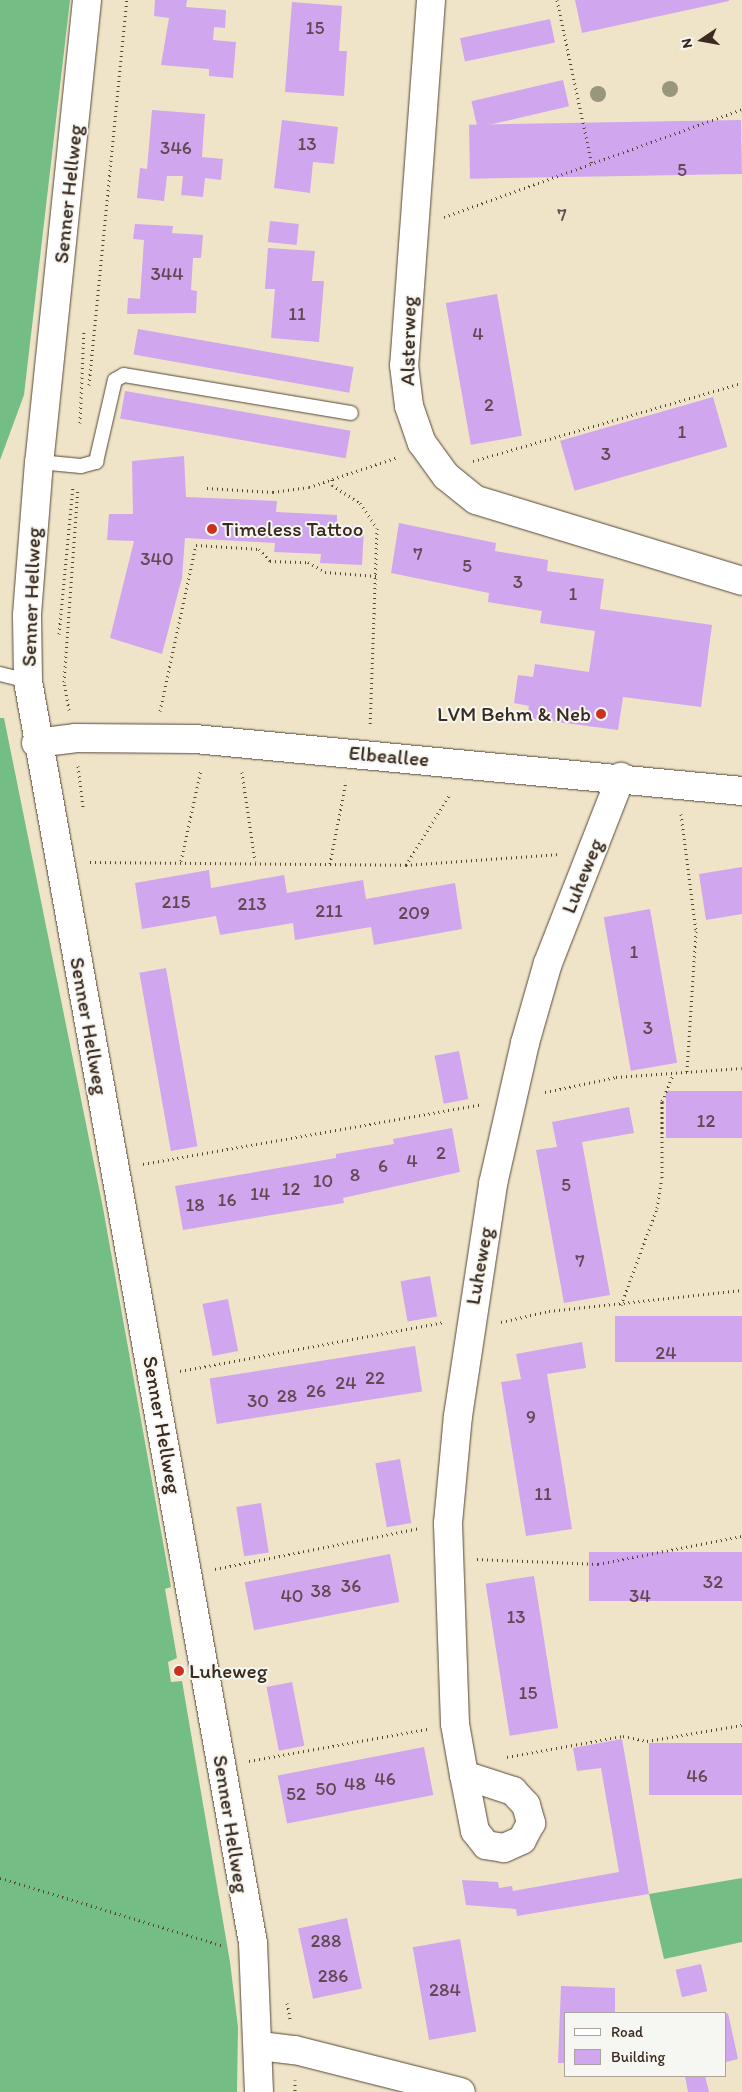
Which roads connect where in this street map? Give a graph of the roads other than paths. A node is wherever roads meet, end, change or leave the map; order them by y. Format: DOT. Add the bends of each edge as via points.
graph roads {
  1 [pos="87,0"];
  2 [pos="431,0"];
  3 [pos="351,413"];
  4 [pos="39,462"];
  5 [pos="742,581"];
  6 [pos="0,674"];
  7 [pos="28,681"];
  8 [pos="36,743"];
  9 [pos="621,777"];
  10 [pos="742,791"];
  11 [pos="463,1767"];
  12 [pos="260,2046"];
  13 [pos="259,2092"];
  14 [pos="461,2092"];
  1 -- 4 [label="street, Senner Hellweg"];
  2 -- 5 [label="street, Alsterweg" via="404,366 409,406 422,443 446,476 476,500 513,515"];
  3 -- 4 [label="lane" via="124,375 115,380 96,462 80,466"];
  4 -- 7 [label="street, Senner Hellweg" via="27,616"];
  6 -- 7 [label="lane"];
  7 -- 8 [label="street, Senner Hellweg"];
  8 -- 9 [label="street, Elbeallee" via="75,738 195,739"];
  8 -- 12 [label="street, Senner Hellweg" via="205,1661 253,1943"];
  9 -- 10 [label="street, Elbeallee"];
  9 -- 11 [label="street, Luheweg" via="539,991 513,1099 471,1317 448,1522 455,1724"];
  12 -- 13 [label="street, Senner Hellweg"];
  12 -- 14 [label="street" via="295,2050"];
}
